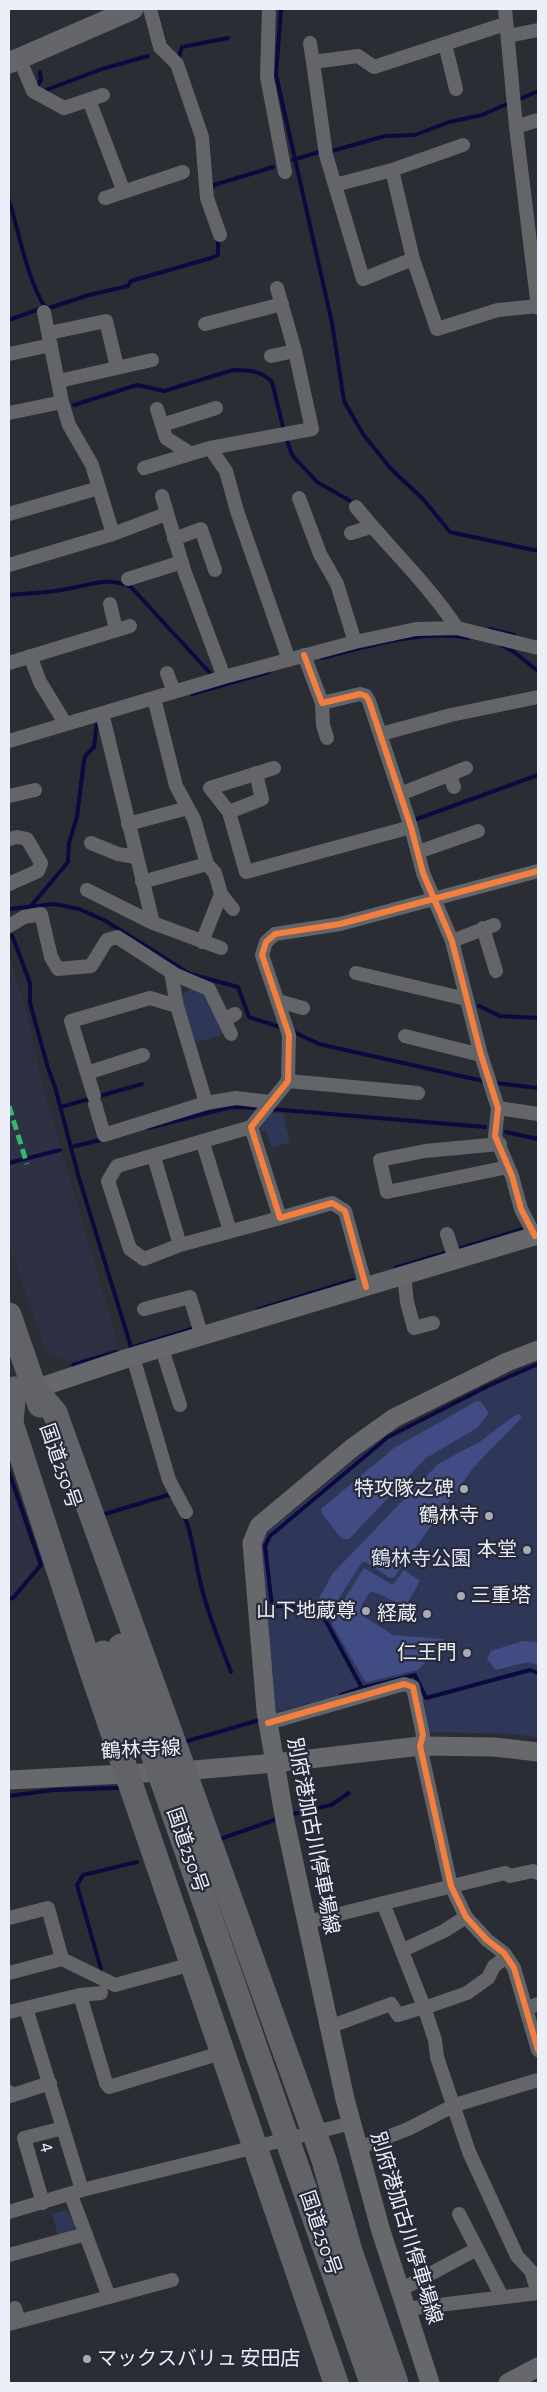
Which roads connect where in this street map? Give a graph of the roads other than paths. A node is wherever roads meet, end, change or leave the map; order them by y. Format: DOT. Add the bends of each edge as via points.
graph roads {
  1 [pos="133,9"];
  2 [pos="150,9"];
  3 [pos="269,9"];
  4 [pos="505,9"];
  5 [pos="506,30"];
  6 [pos="538,30"];
  7 [pos="310,44"];
  8 [pos="445,44"];
  9 [pos="14,60"];
  10 [pos="313,62"];
  11 [pos="456,89"];
  12 [pos="103,95"];
  13 [pos="89,100"];
  14 [pos="538,120"];
  15 [pos="516,128"];
  16 [pos="463,145"];
  17 [pos="392,170"];
  18 [pos="183,172"];
  19 [pos="285,172"];
  20 [pos="335,185"];
  21 [pos="124,192"];
  22 [pos="105,198"];
  23 [pos="533,212"];
  24 [pos="220,235"];
  25 [pos="534,244"];
  26 [pos="413,259"];
  27 [pos="536,274"];
  28 [pos="277,288"];
  29 [pos="282,304"];
  30 [pos="538,307"];
  31 [pos="44,312"];
  32 [pos="205,324"];
  33 [pos="50,339"];
  34 [pos="295,351"];
  35 [pos="9,354"];
  36 [pos="271,356"];
  37 [pos="152,360"];
  38 [pos="117,367"];
  39 [pos="59,381"];
  40 [pos="62,402"];
  41 [pos="216,408"];
  42 [pos="157,409"];
  43 [pos="9,414"];
  44 [pos="162,425"];
  45 [pos="210,448"];
  46 [pos="191,454"];
  47 [pos="144,468"];
  48 [pos="99,488"];
  49 [pos="162,496"];
  50 [pos="299,498"];
  51 [pos="356,507"];
  52 [pos="9,514"];
  53 [pos="166,514"];
  54 [pos="372,527"];
  55 [pos="351,533"];
  56 [pos="113,534"];
  57 [pos="174,538"];
  58 [pos="182,562"];
  59 [pos="9,566"];
  60 [pos="215,570"];
  61 [pos="128,579"];
  62 [pos="110,604"];
  63 [pos="457,628"];
  64 [pos="354,642"];
  65 [pos="538,648"];
  66 [pos="304,655"];
  67 [pos="30,656"];
  68 [pos="288,660"];
  69 [pos="9,663"];
  70 [pos="167,673"];
  71 [pos="224,677"];
  72 [pos="174,692"];
  73 [pos="538,697"];
  74 [pos="154,698"];
  75 [pos="322,703"];
  76 [pos="102,713"];
  77 [pos="65,723"];
  78 [pos="382,734"];
  79 [pos="327,738"];
  80 [pos="9,741"];
  81 [pos="274,768"];
  82 [pos="466,768"];
  83 [pos="256,773"];
  84 [pos="34,790"];
  85 [pos="400,794"];
  86 [pos="9,796"];
  87 [pos="188,808"];
  88 [pos="229,812"];
  89 [pos="128,824"];
  90 [pos="411,827"];
  91 [pos="471,838"];
  92 [pos="9,840"];
  93 [pos="91,843"];
  94 [pos="418,852"];
  95 [pos="136,857"];
  96 [pos="207,864"];
  97 [pos="538,871"];
  98 [pos="142,882"];
  99 [pos="9,884"];
  100 [pos="88,890"];
  101 [pos="221,894"];
  102 [pos="434,900"];
  103 [pos="233,909"];
  104 [pos="153,923"];
  105 [pos="9,926"];
  106 [pos="452,941"];
  107 [pos="202,942"];
  108 [pos="221,948"];
  109 [pos="496,971"];
  110 [pos="171,972"];
  111 [pos="356,973"];
  112 [pos="466,999"];
  113 [pos="278,1001"];
  114 [pos="177,1006"];
  115 [pos="303,1008"];
  116 [pos="231,1034"];
  117 [pos="405,1036"];
  118 [pos="144,1054"];
  119 [pos="481,1055"];
  120 [pos="87,1073"];
  121 [pos="288,1081"];
  122 [pos="418,1093"];
  123 [pos="206,1103"];
  124 [pos="267,1106"];
  125 [pos="498,1108"];
  126 [pos="538,1114"];
  127 [pos="251,1127"];
  128 [pos="203,1142"];
  129 [pos="500,1144"];
  130 [pos="154,1157"];
  131 [pos="508,1167"];
  132 [pos="280,1218"];
  133 [pos="230,1231"];
  134 [pos="534,1231"];
  135 [pos="447,1234"];
  136 [pos="180,1245"];
  137 [pos="453,1254"];
  138 [pos="404,1275"];
  139 [pos="366,1287"];
  140 [pos="144,1309"];
  141 [pos="9,1315"];
  142 [pos="432,1323"];
  143 [pos="199,1329"];
  144 [pos="162,1349"];
  145 [pos="538,1350"];
  146 [pos="133,1357"];
  147 [pos="19,1385"];
  148 [pos="180,1405"];
  149 [pos="186,1512"];
  150 [pos="112,1649"];
  151 [pos="132,1682"];
  152 [pos="268,1722"];
  153 [pos="420,1746"];
  154 [pos="538,1752"];
  155 [pos="275,1764"];
  156 [pos="182,1771"];
  157 [pos="128,1773"];
  158 [pos="9,1780"];
  159 [pos="538,1873"];
  160 [pos="452,1886"];
  161 [pos="383,1903"];
  162 [pos="466,1917"];
  163 [pos="9,1918"];
  164 [pos="307,1922"];
  165 [pos="403,1950"];
  166 [pos="506,1957"];
  167 [pos="62,1959"];
  168 [pos="192,1964"];
  169 [pos="9,1972"];
  170 [pos="101,1993"];
  171 [pos="80,1996"];
  172 [pos="532,2007"];
  173 [pos="26,2008"];
  174 [pos="424,2008"];
  175 [pos="9,2012"];
  176 [pos="329,2027"];
  177 [pos="538,2050"];
  178 [pos="224,2052"];
  179 [pos="538,2080"];
  180 [pos="50,2083"];
  181 [pos="9,2092"];
  182 [pos="455,2106"];
  183 [pos="352,2123"];
  184 [pos="63,2128"];
  185 [pos="308,2134"];
  186 [pos="255,2146"];
  187 [pos="359,2148"];
  188 [pos="77,2193"];
  189 [pos="43,2203"];
  190 [pos="9,2212"];
  191 [pos="459,2214"];
  192 [pos="86,2234"];
  193 [pos="477,2249"];
  194 [pos="9,2255"];
  195 [pos="172,2280"];
  196 [pos="400,2290"];
  197 [pos="538,2293"];
  198 [pos="109,2297"];
  199 [pos="502,2297"];
  200 [pos="406,2309"];
  201 [pos="14,2318"];
  202 [pos="538,2367"];
  203 [pos="336,2383"];
  204 [pos="356,2383"];
  205 [pos="372,2383"];
  206 [pos="396,2383"];
  207 [pos="430,2383"];
  208 [pos="508,2383"];
  1 -- 9 [label="main road"];
  2 -- 24 [label="street" via="160,47 177,64 202,137 207,198"];
  3 -- 19 [label="street" via="267,77"];
  4 -- 5 [label="street"];
  5 -- 6 [label="street"];
  5 -- 8 [label="street"];
  5 -- 15 [label="street"];
  7 -- 10 [label="street"];
  8 -- 10 [label="street" via="404,64 374,66 358,56"];
  8 -- 11 [label="street"];
  9 -- 13 [label="street" via="34,91 64,108"];
  10 -- 20 [label="street" via="326,155"];
  12 -- 13 [label="street"];
  13 -- 21 [label="street"];
  14 -- 15 [label="street"];
  15 -- 23 [label="street"];
  16 -- 17 [label="street"];
  17 -- 20 [label="street"];
  17 -- 26 [label="street"];
  18 -- 21 [label="street"];
  20 -- 26 [label="street" via="363,279"];
  21 -- 22 [label="street"];
  23 -- 25 [label="street"];
  25 -- 27 [label="street"];
  26 -- 30 [label="street" via="437,329 498,310"];
  27 -- 30 [label="street"];
  28 -- 29 [label="street"];
  29 -- 32 [label="street"];
  29 -- 34 [label="street"];
  31 -- 33 [label="street"];
  33 -- 35 [label="street"];
  33 -- 38 [label="street" via="106,320"];
  33 -- 39 [label="street"];
  34 -- 36 [label="street"];
  34 -- 45 [label="street" via="312,429"];
  37 -- 38 [label="street"];
  38 -- 39 [label="street"];
  39 -- 40 [label="street"];
  40 -- 43 [label="street"];
  40 -- 48 [label="street" via="69,425 92,465"];
  41 -- 44 [label="street"];
  42 -- 44 [label="street"];
  44 -- 46 [label="street" via="166,438"];
  45 -- 46 [label="street"];
  45 -- 68 [label="street" via="226,471"];
  46 -- 47 [label="street"];
  48 -- 52 [label="street" via="31,503"];
  48 -- 56 [label="street"];
  49 -- 53 [label="street"];
  50 -- 64 [label="street" via="320,554 337,584"];
  51 -- 54 [label="street"];
  53 -- 56 [label="street"];
  53 -- 57 [label="street"];
  54 -- 55 [label="street"];
  54 -- 63 [label="street" via="440,603"];
  56 -- 59 [label="street"];
  57 -- 58 [label="street"];
  57 -- 60 [label="street" via="201,529"];
  58 -- 61 [label="street"];
  58 -- 71 [label="street"];
  62 -- 67 [label="street" via="123,628"];
  63 -- 64 [label="street" via="416,629"];
  63 -- 65 [label="street"];
  64 -- 66 [label="street"];
  66 -- 68 [label="street"];
  66 -- 75 [label="street"];
  67 -- 69 [label="street"];
  67 -- 77 [label="street" via="40,682"];
  68 -- 71 [label="street"];
  70 -- 72 [label="street"];
  71 -- 72 [label="street"];
  72 -- 74 [label="street"];
  73 -- 78 [label="street" via="451,714"];
  74 -- 76 [label="street"];
  74 -- 87 [label="street" via="176,786"];
  75 -- 78 [label="street" via="360,694 366,696"];
  75 -- 79 [label="street" via="317,724"];
  76 -- 77 [label="street"];
  76 -- 89 [label="street"];
  77 -- 80 [label="street"];
  78 -- 85 [label="street"];
  81 -- 83 [label="street"];
  82 -- 85 [label="street" via="452,781"];
  83 -- 88 [label="street" via="262,799"];
  83 -- 88 [label="street" via="210,788"];
  84 -- 86 [label="street"];
  85 -- 90 [label="street"];
  87 -- 89 [label="street"];
  87 -- 96 [label="street"];
  88 -- 90 [label="street" via="246,872"];
  89 -- 95 [label="street"];
  90 -- 94 [label="street"];
  91 -- 94 [label="street"];
  92 -- 99 [label="street" via="18,836 27,840 41,863 38,871"];
  93 -- 95 [label="street"];
  94 -- 102 [label="street"];
  95 -- 98 [label="street"];
  96 -- 98 [label="street"];
  96 -- 101 [label="street" via="215,873"];
  97 -- 102 [label="street"];
  98 -- 104 [label="street"];
  100 -- 104 [label="street"];
  101 -- 103 [label="street"];
  101 -- 107 [label="street"];
  102 -- 106 [label="street"];
  102 -- 113 [label="street" via="340,924 275,934 266,942 262,954"];
  104 -- 107 [label="street"];
  105 -- 110 [label="street" via="24,917 41,914 51,957 58,969 91,966 107,940 117,937"];
  106 -- 109 [label="street" via="489,927"];
  106 -- 112 [label="street"];
  107 -- 108 [label="street"];
  110 -- 114 [label="street"];
  110 -- 116 [label="street" via="208,989 229,1017"];
  111 -- 112 [label="street" via="382,974"];
  112 -- 119 [label="street"];
  113 -- 115 [label="street"];
  113 -- 121 [label="street" via="290,1035"];
  114 -- 120 [label="street" via="150,998 71,1021"];
  114 -- 123 [label="street"];
  117 -- 119 [label="street"];
  118 -- 120 [label="street"];
  119 -- 125 [label="street"];
  120 -- 123 [label="street" via="94,1100 94,1121 104,1135"];
  121 -- 122 [label="street"];
  121 -- 124 [label="street"];
  123 -- 124 [label="street" via="236,1098"];
  124 -- 127 [label="street"];
  125 -- 126 [label="street"];
  125 -- 129 [label="street" via="495,1136"];
  127 -- 128 [label="street"];
  127 -- 132 [label="street"];
  128 -- 130 [label="street"];
  128 -- 133 [label="street"];
  129 -- 131 [label="street"];
  129 -- 131 [label="street" via="425,1151 380,1160 387,1192"];
  130 -- 136 [label="street"];
  130 -- 136 [label="street" via="117,1166 108,1181 130,1249 144,1259"];
  131 -- 134 [label="street" via="521,1209"];
  132 -- 133 [label="street"];
  132 -- 139 [label="street" via="332,1203 345,1211"];
  133 -- 136 [label="street"];
  134 -- 137 [label="main road"];
  135 -- 137 [label="street"];
  137 -- 138 [label="main road"];
  138 -- 139 [label="main road"];
  138 -- 142 [label="street" via="414,1328"];
  139 -- 143 [label="main road"];
  140 -- 143 [label="street" via="190,1297"];
  141 -- 147 [label="highway, 国道250号"];
  143 -- 144 [label="main road"];
  144 -- 146 [label="main road"];
  144 -- 148 [label="street"];
  145 -- 152 [label="main road, 別府港加古川停車場線" via="394,1418 352,1448 259,1526 252,1543"];
  146 -- 147 [label="main road"];
  146 -- 149 [label="street" via="169,1480"];
  147 -- 150 [label="highway, 国道250号"];
  147 -- 156 [label="highway" via="55,1413"];
  147 -- 157 [label="highway" via="11,1423"];
  150 -- 151 [label="highway, 国道250号, bridge"];
  150 -- 204 [label="highway, 国道250号, bridge"];
  151 -- 185 [label="highway" via="157,1724"];
  151 -- 205 [label="highway, 国道250号, bridge" via="143,1725"];
  152 -- 153 [label="street" via="404,1684 413,1687 420,1712 423,1735"];
  152 -- 155 [label="main road, 別府港加古川停車場線"];
  153 -- 154 [label="main road, 鶴林寺線" via="494,1747"];
  153 -- 155 [label="main road, 鶴林寺線"];
  153 -- 160 [label="street"];
  155 -- 156 [label="main road, 鶴林寺線"];
  155 -- 164 [label="main road, 別府港加古川停車場線"];
  156 -- 157 [label="main road, 鶴林寺線"];
  156 -- 185 [label="highway"];
  157 -- 158 [label="main road, 鶴林寺線"];
  157 -- 168 [label="highway"];
  159 -- 160 [label="street" via="533,1871 510,1876 505,1873"];
  160 -- 161 [label="street"];
  160 -- 162 [label="street"];
  161 -- 164 [label="street"];
  161 -- 165 [label="street"];
  162 -- 165 [label="street"];
  162 -- 166 [label="street"];
  163 -- 167 [label="street" via="48,1908"];
  164 -- 176 [label="main road, 別府港加古川停車場線"];
  165 -- 174 [label="street"];
  166 -- 172 [label="street"];
  166 -- 174 [label="street" via="494,1966 488,1978 467,1993"];
  167 -- 168 [label="street" via="114,1985"];
  167 -- 169 [label="street"];
  168 -- 178 [label="highway"];
  170 -- 171 [label="street"];
  171 -- 173 [label="street"];
  171 -- 178 [label="street" via="109,2087"];
  172 -- 177 [label="street"];
  173 -- 175 [label="street"];
  173 -- 180 [label="street"];
  174 -- 176 [label="street" via="398,2015 391,2004"];
  174 -- 182 [label="street"];
  176 -- 183 [label="main road, 別府港加古川停車場線"];
  178 -- 186 [label="highway"];
  179 -- 182 [label="street"];
  180 -- 181 [label="street" via="10,2096"];
  180 -- 184 [label="street"];
  182 -- 187 [label="street"];
  182 -- 197 [label="street" via="469,2152 497,2216 517,2256 531,2271"];
  183 -- 185 [label="street"];
  183 -- 187 [label="main road, 別府港加古川停車場線"];
  184 -- 188 [label="street"];
  184 -- 189 [label="street, 4" via="24,2138"];
  185 -- 186 [label="street"];
  185 -- 206 [label="highway" via="333,2217 350,2251"];
  186 -- 188 [label="street"];
  186 -- 203 [label="highway"];
  187 -- 196 [label="main road, 別府港加古川停車場線"];
  188 -- 189 [label="street"];
  188 -- 192 [label="street"];
  189 -- 190 [label="street"];
  191 -- 193 [label="street"];
  192 -- 194 [label="street"];
  192 -- 198 [label="street"];
  193 -- 196 [label="street"];
  193 -- 199 [label="street"];
  195 -- 198 [label="street" via="154,2278"];
  196 -- 200 [label="main road, 別府港加古川停車場線"];
  197 -- 199 [label="street"];
  198 -- 201 [label="street"];
  199 -- 200 [label="street"];
  200 -- 207 [label="main road, 別府港加古川停車場線"];
  202 -- 208 [label="main road"];
}
